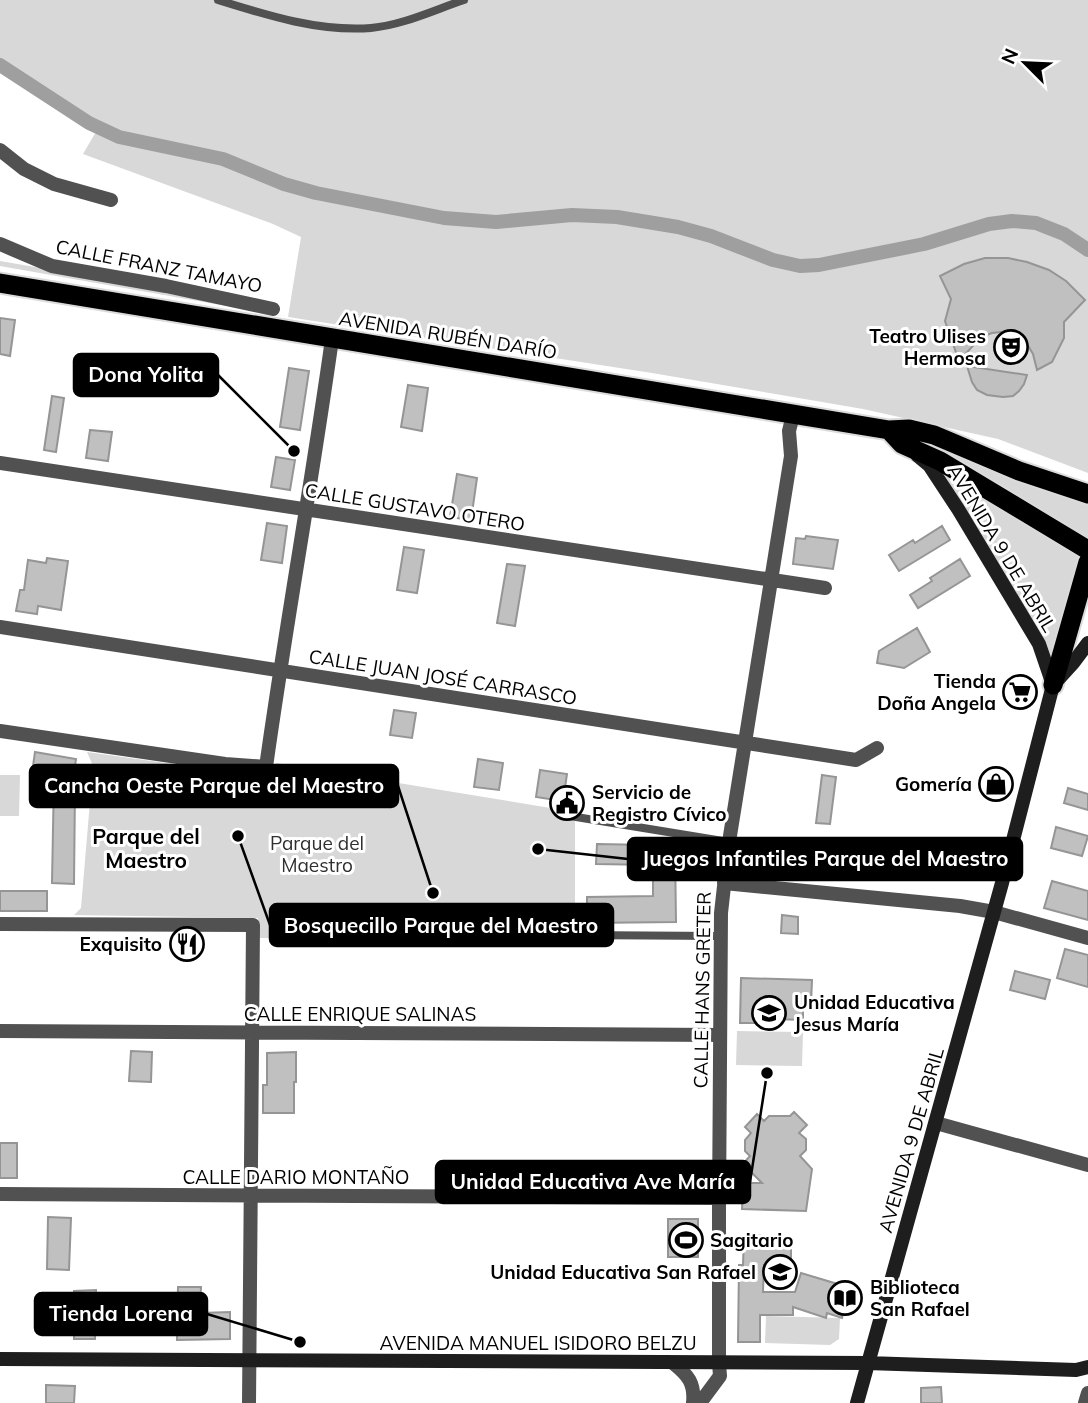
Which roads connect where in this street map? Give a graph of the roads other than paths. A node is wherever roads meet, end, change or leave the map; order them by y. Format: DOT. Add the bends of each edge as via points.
graph roads {
  1 [pos="218,0"];
  2 [pos="464,0"];
  3 [pos="0,150"];
  4 [pos="111,200"];
  5 [pos="0,244"];
  6 [pos="0,283"];
  7 [pos="272,309"];
  8 [pos="332,339"];
  9 [pos="793,415"];
  10 [pos="895,437"];
  11 [pos="0,463"];
  12 [pos="1088,494"];
  13 [pos="307,510"];
  14 [pos="1088,550"];
  15 [pos="1088,562"];
  16 [pos="771,581"];
  17 [pos="825,588"];
  18 [pos="0,627"];
  19 [pos="1088,643"];
  20 [pos="280,671"];
  21 [pos="1053,685"];
  22 [pos="0,731"];
  23 [pos="745,744"];
  24 [pos="877,748"];
  25 [pos="570,816"];
  26 [pos="729,842"];
  27 [pos="724,883"];
  28 [pos="994,912"];
  29 [pos="0,924"];
  30 [pos="570,935"];
  31 [pos="721,936"];
  32 [pos="1088,938"];
  33 [pos="0,1031"];
  34 [pos="252,1032"];
  35 [pos="720,1035"];
  36 [pos="936,1124"];
  37 [pos="1088,1165"];
  38 [pos="0,1194"];
  39 [pos="251,1195"];
  40 [pos="719,1198"];
  41 [pos="0,1359"];
  42 [pos="250,1361"];
  43 [pos="673,1363"];
  44 [pos="719,1363"];
  45 [pos="867,1363"];
  46 [pos="1084,1372"];
  47 [pos="1088,1393"];
  48 [pos="249,1403"];
  49 [pos="693,1403"];
  50 [pos="700,1403"];
  51 [pos="857,1403"];
  52 [pos="1085,1403"];
  1 -- 2 [label="lane" via="300,23 348,28 400,22"];
  3 -- 4 [label="street" via="54,184"];
  5 -- 7 [label="street, CALLE FRANZ TAMAYO" via="52,265"];
  6 -- 8 [label="highway, AVENIDA RUBÉN DARÍO"];
  8 -- 9 [label="highway, AVENIDA RUBÉN DARÍO"];
  8 -- 13 [label="street"];
  9 -- 10 [label="highway, AVENIDA RUBÉN DARÍO"];
  9 -- 16 [label="street, CALLE HANS GRETER"];
  10 -- 12 [label="highway, AVENIDA RUBÉN DARÍO" via="909,429 934,435"];
  10 -- 14 [label="highway, AVENIDA RUBÉN DARÍO"];
  10 -- 21 [label="main road, AVENIDA 9 DE ABRIL" via="929,465 958,509 1039,644"];
  11 -- 13 [label="street, CALLE GUSTAVO OTERO"];
  13 -- 16 [label="street, CALLE GUSTAVO OTERO"];
  13 -- 20 [label="street"];
  15 -- 21 [label="highway"];
  16 -- 17 [label="street, CALLE GUSTAVO OTERO"];
  16 -- 23 [label="street, CALLE HANS GRETER"];
  18 -- 20 [label="street, CALLE JUAN JOSÉ CARRASCO"];
  19 -- 21 [label="main road, AVENIDA 9 DE ABRIL"];
  20 -- 22 [label="street" via="266,767"];
  20 -- 23 [label="street, CALLE JUAN JOSÉ CARRASCO"];
  21 -- 28 [label="main road, AVENIDA 9 DE ABRIL"];
  23 -- 24 [label="street, CALLE JUAN JOSÉ CARRASCO" via="856,760"];
  23 -- 26 [label="street, CALLE HANS GRETER"];
  25 -- 26 [label="lane"];
  26 -- 27 [label="street, CALLE HANS GRETER"];
  27 -- 28 [label="street"];
  27 -- 31 [label="street, CALLE HANS GRETER"];
  28 -- 32 [label="street"];
  28 -- 36 [label="main road, AVENIDA 9 DE ABRIL"];
  29 -- 34 [label="street" via="253,926"];
  30 -- 31 [label="lane"];
  31 -- 35 [label="street, CALLE HANS GRETER"];
  33 -- 34 [label="street, CALLE ENRIQUE SALINAS"];
  34 -- 35 [label="street, CALLE ENRIQUE SALINAS"];
  34 -- 39 [label="street"];
  35 -- 40 [label="street, CALLE HANS GRETER"];
  36 -- 37 [label="street"];
  36 -- 45 [label="main road, AVENIDA 9 DE ABRIL"];
  38 -- 39 [label="street, CALLE DARIO MONTAÑO"];
  39 -- 40 [label="street, CALLE DARIO MONTAÑO"];
  39 -- 42 [label="street"];
  40 -- 44 [label="street, CALLE HANS GRETER"];
  41 -- 42 [label="main road, AVENIDA MANUEL ISIDORO BELZU"];
  42 -- 43 [label="main road, AVENIDA MANUEL ISIDORO BELZU"];
  42 -- 48 [label="street"];
  43 -- 44 [label="main road, AVENIDA MANUEL ISIDORO BELZU"];
  43 -- 49 [label="street" via="694,1388"];
  44 -- 45 [label="main road, AVENIDA MANUEL ISIDORO BELZU"];
  44 -- 50 [label="street" via="720,1376"];
  45 -- 46 [label="main road, AVENIDA MANUEL ISIDORO BELZU"];
  45 -- 51 [label="main road, AVENIDA 9 DE ABRIL"];
  47 -- 52 [label="street"];
}
